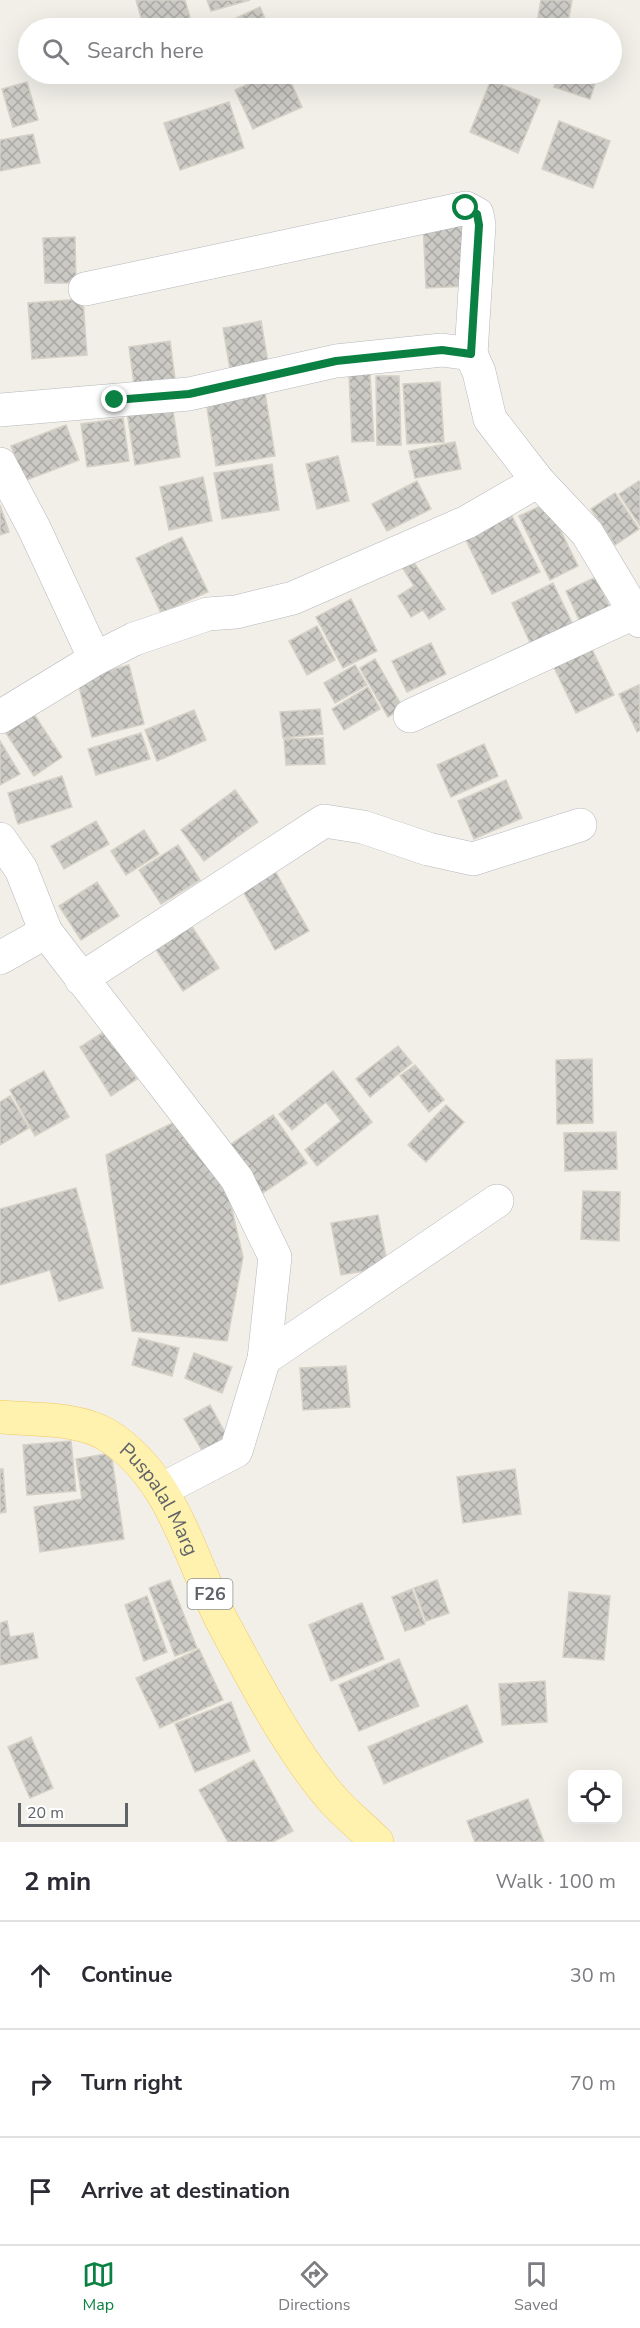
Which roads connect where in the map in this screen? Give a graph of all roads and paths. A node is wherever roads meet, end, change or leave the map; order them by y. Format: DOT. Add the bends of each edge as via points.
graph roads {
  1 [pos="85,289"];
  2 [pos="471,354"];
  3 [pos="0,410"];
  4 [pos="0,464"];
  5 [pos="538,481"];
  6 [pos="638,615"];
  7 [pos="95,659"];
  8 [pos="410,716"];
  9 [pos="0,717"];
  10 [pos="580,825"];
  11 [pos="0,839"];
  12 [pos="46,932"];
  13 [pos="0,958"];
  14 [pos="81,979"];
  15 [pos="497,1201"];
  16 [pos="264,1359"];
  17 [pos="0,1416"];
  18 [pos="161,1490"];
  19 [pos="377,1842"];
  1 -- 2 [label="street" via="466,208 477,214 479,225"];
  2 -- 3 [label="street" via="442,350 336,361 189,394"];
  2 -- 5 [label="street" via="490,419"];
  4 -- 7 [label="street"];
  5 -- 6 [label="street" via="587,533"];
  5 -- 7 [label="street" via="467,522 293,598 236,612 208,614 134,639"];
  6 -- 8 [label="street"];
  7 -- 9 [label="street"];
  10 -- 14 [label="street" via="473,859 363,827 324,821"];
  11 -- 12 [label="street" via="21,869"];
  12 -- 13 [label="street"];
  12 -- 14 [label="street"];
  14 -- 16 [label="street" via="237,1179 275,1257"];
  15 -- 16 [label="street"];
  16 -- 18 [label="street" via="236,1451"];
  17 -- 18 [label="main road, Puspalal Marg / F26" via="75,1424 106,1435 135,1458"];
  18 -- 19 [label="main road, Puspalal Marg / F26" via="222,1621 293,1747 334,1801"];
}
